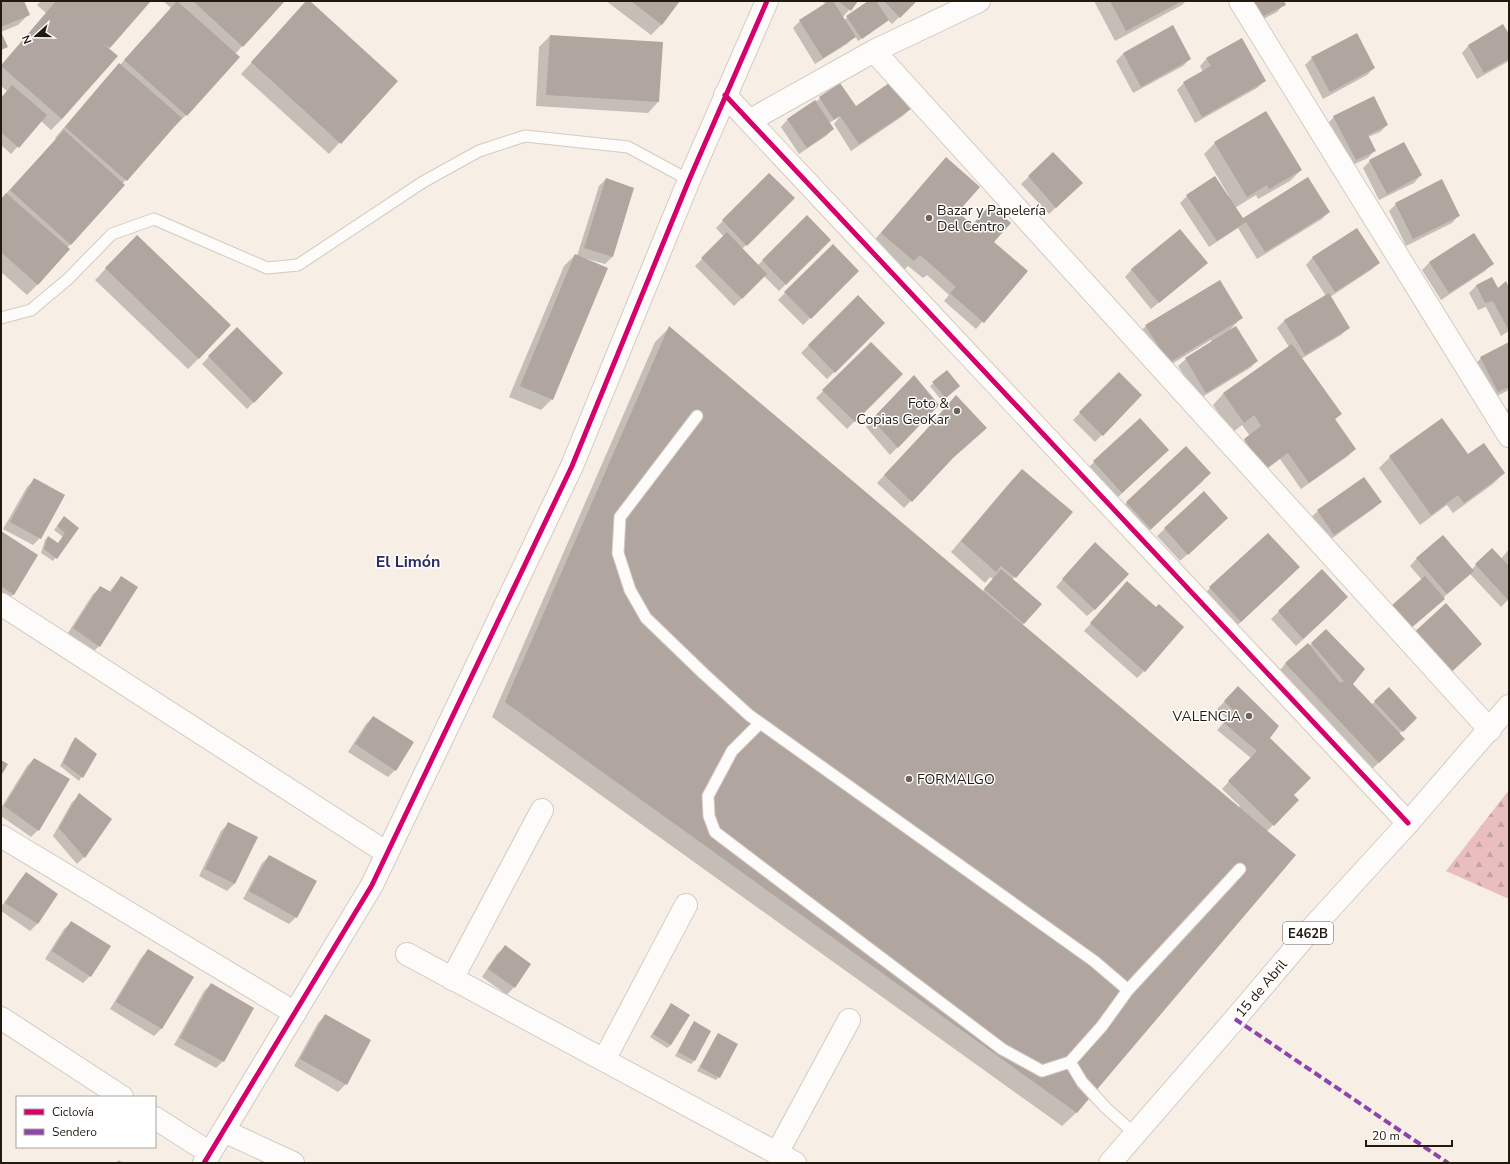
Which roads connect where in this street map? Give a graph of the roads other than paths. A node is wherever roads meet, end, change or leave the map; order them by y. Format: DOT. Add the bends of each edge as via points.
graph roads {
  1 [pos="767,1"];
  2 [pos="979,1"];
  3 [pos="1240,1"];
  4 [pos="874,51"];
  5 [pos="725,95"];
  6 [pos="749,121"];
  7 [pos="689,180"];
  8 [pos="1,318"];
  9 [pos="696,416"];
  10 [pos="1509,436"];
  11 [pos="1,604"];
  12 [pos="1509,706"];
  13 [pos="760,723"];
  14 [pos="1490,730"];
  15 [pos="542,810"];
  16 [pos="1408,823"];
  17 [pos="1,836"];
  18 [pos="387,853"];
  19 [pos="1240,870"];
  20 [pos="686,905"];
  21 [pos="407,954"];
  22 [pos="452,979"];
  23 [pos="1128,990"];
  24 [pos="295,1013"];
  25 [pos="1,1018"];
  26 [pos="849,1020"];
  27 [pos="604,1060"];
  28 [pos="1070,1062"];
  29 [pos="120,1096"];
  30 [pos="156,1119"];
  31 [pos="224,1130"];
  32 [pos="1135,1134"];
  33 [pos="207,1158"];
  34 [pos="786,1158"];
  35 [pos="293,1163"];
  36 [pos="1110,1163"];
  1 -- 5 [label="street"];
  2 -- 4 [label="street"];
  3 -- 10 [label="street"];
  4 -- 6 [label="street"];
  4 -- 14 [label="street"];
  5 -- 6 [label="street"];
  5 -- 7 [label="street"];
  6 -- 16 [label="street"];
  7 -- 8 [label="lane" via="628,147 525,136 479,152 423,182 298,265 267,268 154,219 112,234 31,310"];
  7 -- 18 [label="street" via="572,466"];
  9 -- 13 [label="lane" via="620,517 618,553 630,590 646,618"];
  11 -- 18 [label="street"];
  12 -- 14 [label="street, 15 de Abril / E462B"];
  13 -- 23 [label="lane" via="1094,961"];
  13 -- 28 [label="lane" via="732,751 708,796 709,816 715,832 1002,1049 1042,1071"];
  14 -- 16 [label="street, 15 de Abril / E462B"];
  15 -- 22 [label="street"];
  16 -- 32 [label="street, 15 de Abril / E462B" via="1313,927"];
  17 -- 24 [label="street"];
  18 -- 24 [label="street" via="372,885"];
  19 -- 23 [label="lane"];
  20 -- 27 [label="street"];
  21 -- 22 [label="street"];
  22 -- 27 [label="street"];
  23 -- 28 [label="lane" via="1102,1026"];
  24 -- 31 [label="street"];
  25 -- 29 [label="street"];
  26 -- 34 [label="street"];
  27 -- 34 [label="street"];
  28 -- 32 [label="lane" via="1082,1082"];
  30 -- 33 [label="street"];
  31 -- 33 [label="street"];
  31 -- 35 [label="street"];
  32 -- 36 [label="street, 15 de Abril / E462B"];
}
